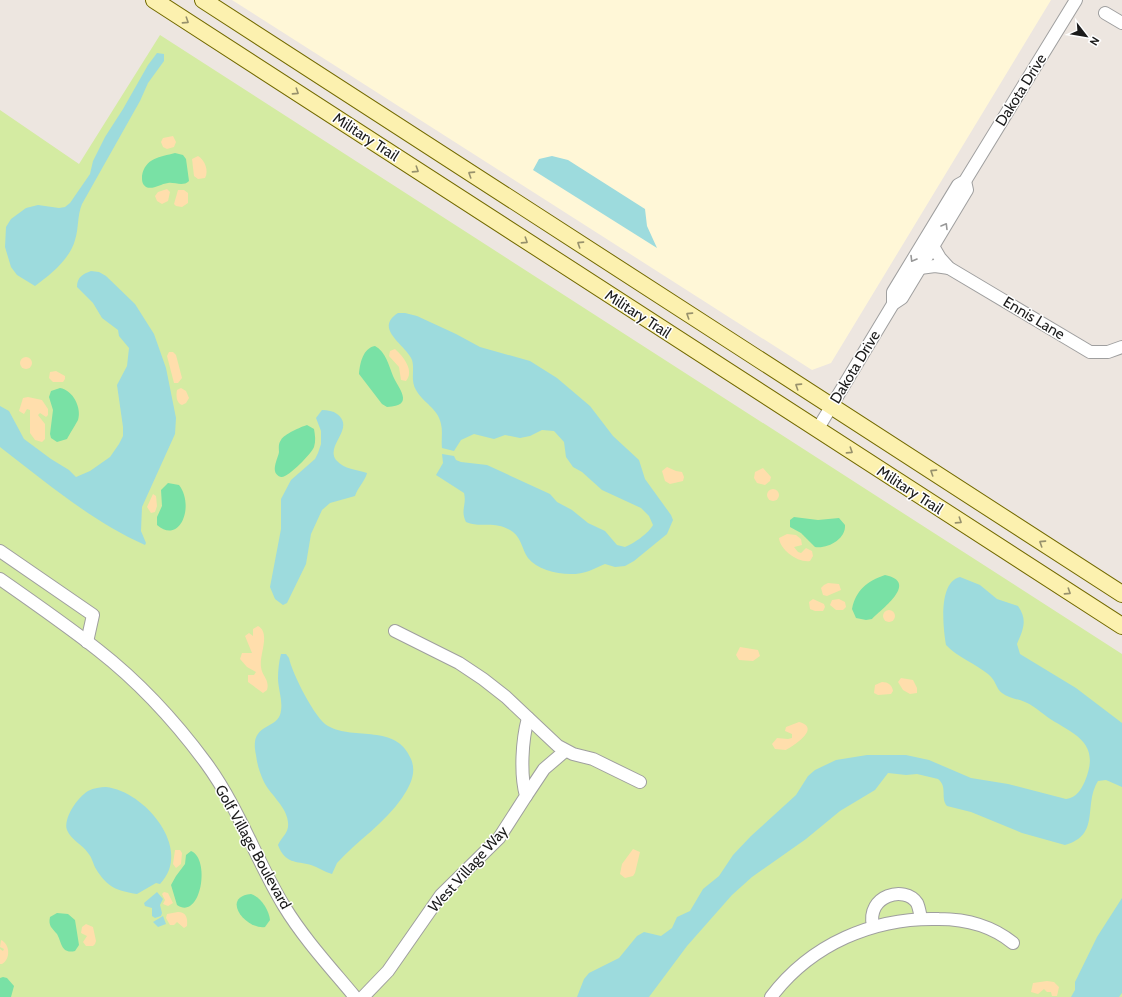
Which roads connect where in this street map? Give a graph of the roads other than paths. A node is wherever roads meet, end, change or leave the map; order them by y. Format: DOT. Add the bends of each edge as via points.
graph roads {
  1 [pos="154,0"];
  2 [pos="203,0"];
  3 [pos="1076,0"];
  4 [pos="1105,12"];
  5 [pos="1122,23"];
  6 [pos="965,181"];
  7 [pos="933,246"];
  8 [pos="920,268"];
  9 [pos="950,268"];
  10 [pos="893,304"];
  11 [pos="1122,346"];
  12 [pos="831,407"];
  13 [pos="817,430"];
  14 [pos="0,551"];
  15 [pos="0,579"];
  16 [pos="1122,594"];
  17 [pos="1122,626"];
  18 [pos="394,631"];
  19 [pos="87,642"];
  20 [pos="528,718"];
  21 [pos="565,750"];
  22 [pos="640,782"];
  23 [pos="526,796"];
  24 [pos="921,918"];
  25 [pos="873,926"];
  26 [pos="1013,943"];
  27 [pos="355,997"];
  28 [pos="363,997"];
  29 [pos="771,997"];
  1 -- 13 [label="main road, Military Trail, one-way"];
  12 -- 2 [label="main road, Military Trail, one-way"];
  3 -- 6 [label="street, Dakota Drive"];
  4 -- 5 [label="street"];
  7 -- 6 [label="street, Dakota Drive, one-way" via="968,190"];
  6 -- 10 [label="street, Dakota Drive, one-way" via="958,185 893,292"];
  7 -- 8 [label="street, Dakota Drive"];
  7 -- 9 [label="street, Ennis Lane"];
  8 -- 9 [label="street, Ennis Lane"];
  8 -- 10 [label="street, Dakota Drive" via="902,298"];
  9 -- 11 [label="street, Ennis Lane" via="1090,352 1108,352"];
  10 -- 12 [label="street, Dakota Drive"];
  12 -- 13 [label="street, Dakota Drive"];
  16 -- 12 [label="main road, Military Trail, one-way"];
  13 -- 17 [label="main road, Military Trail, one-way"];
  14 -- 19 [label="street" via="93,615"];
  15 -- 19 [label="street, Golf Village Boulevard"];
  18 -- 20 [label="street" via="459,663 484,679"];
  19 -- 27 [label="street, Golf Village Boulevard" via="142,690 173,722 207,764 239,816 284,907"];
  20 -- 21 [label="street" via="551,741"];
  20 -- 23 [label="street" via="522,754 523,786"];
  21 -- 22 [label="street" via="593,759"];
  21 -- 23 [label="street, West Village Way" via="544,769"];
  23 -- 28 [label="street, West Village Way" via="504,832 441,895 388,971"];
  24 -- 25 [label="street"];
  24 -- 25 [label="street" via="917,903 912,898 896,894 882,898 876,903 872,911"];
  24 -- 26 [label="street" via="963,921 988,927"];
  25 -- 29 [label="street" via="832,944 811,957 792,973"];
}
